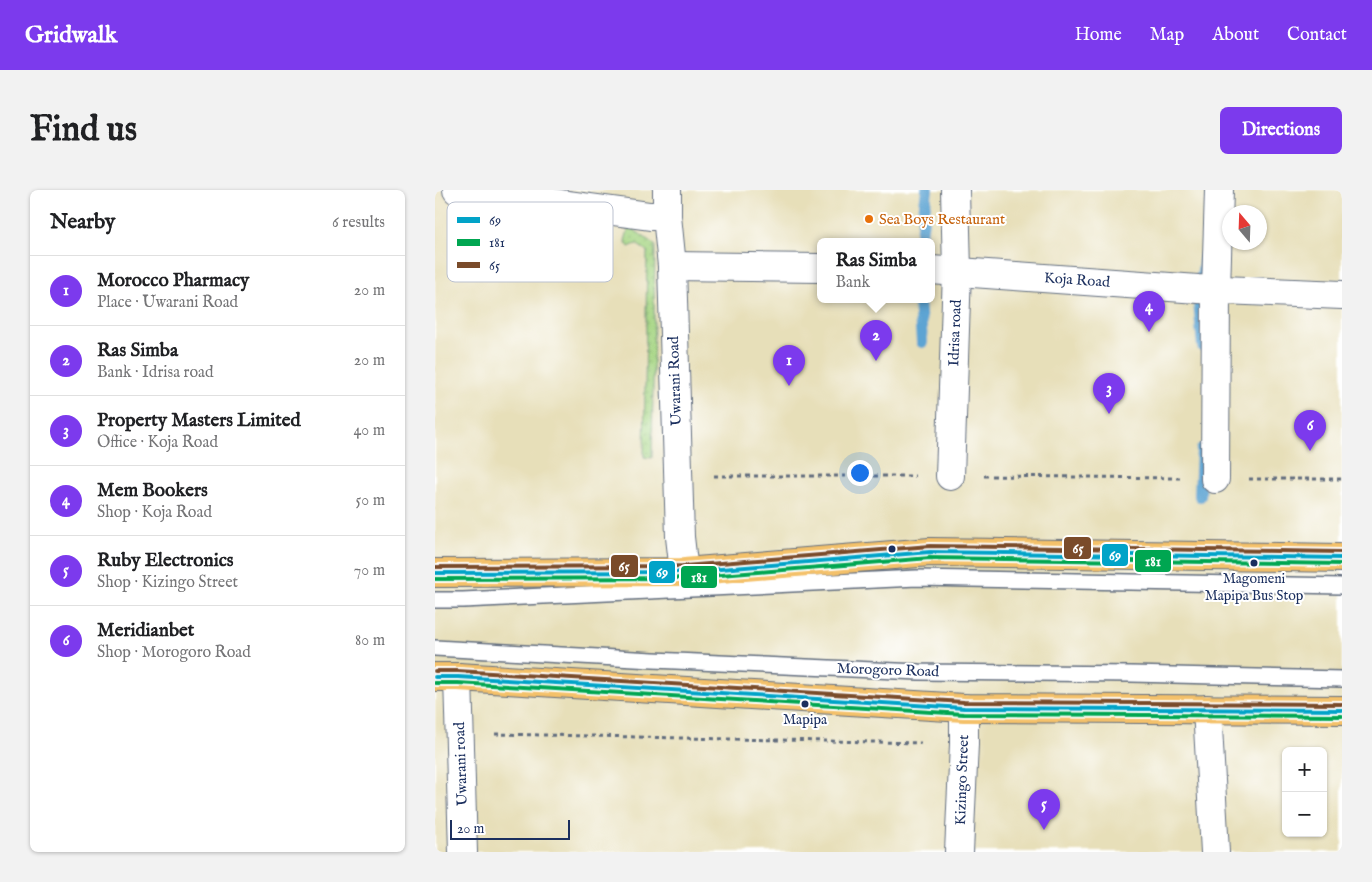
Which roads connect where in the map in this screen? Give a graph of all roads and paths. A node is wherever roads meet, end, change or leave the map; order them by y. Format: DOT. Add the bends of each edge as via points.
graph roads {
  1 [pos="457,190"];
  2 [pos="955,190"];
  3 [pos="1219,190"];
  4 [pos="547,202"];
  5 [pos="667,203"];
  6 [pos="613,211"];
  7 [pos="672,266"];
  8 [pos="817,268"];
  9 [pos="944,271"];
  10 [pos="1216,290"];
  11 [pos="1342,295"];
  12 [pos="678,476"];
  13 [pos="950,476"];
  14 [pos="1215,479"];
  15 [pos="1342,479"];
  16 [pos="1342,558"];
  17 [pos="684,572"];
  18 [pos="435,573"];
  19 [pos="1342,586"];
  20 [pos="435,600"];
  21 [pos="435,648"];
  22 [pos="447,677"];
  23 [pos="1342,679"];
  24 [pos="964,708"];
  25 [pos="1207,709"];
  26 [pos="1342,710"];
  27 [pos="460,734"];
  28 [pos="964,744"];
  29 [pos="463,852"];
  30 [pos="959,852"];
  31 [pos="1215,852"];
  1 -- 4 [label="street"];
  2 -- 9 [label="street, Idrisa road"];
  3 -- 10 [label="street"];
  5 -- 6 [label="street" via="651,216"];
  5 -- 7 [label="street, Uwarani Road"];
  7 -- 8 [label="street"];
  7 -- 12 [label="street, Uwarani Road"];
  9 -- 10 [label="street, Koja Road"];
  9 -- 13 [label="street, Idrisa road"];
  10 -- 11 [label="street, Koja Road"];
  10 -- 14 [label="street"];
  12 -- 13 [label="path"];
  12 -- 17 [label="street, Uwarani Road"];
  13 -- 14 [label="path"];
  14 -- 15 [label="path"];
  16 -- 17 [label="highway" via="930,552"];
  17 -- 18 [label="highway"];
  19 -- 20 [label="lane" via="917,578"];
  21 -- 23 [label="lane, Morogoro Road" via="919,672"];
  22 -- 24 [label="highway"];
  22 -- 27 [label="street, Uwarani road"];
  24 -- 25 [label="highway"];
  24 -- 28 [label="street, Kizingo Street"];
  25 -- 26 [label="highway"];
  25 -- 31 [label="street"];
  27 -- 28 [label="path"];
  27 -- 29 [label="street, Uwarani road"];
  28 -- 30 [label="street, Kizingo Street"];
}
